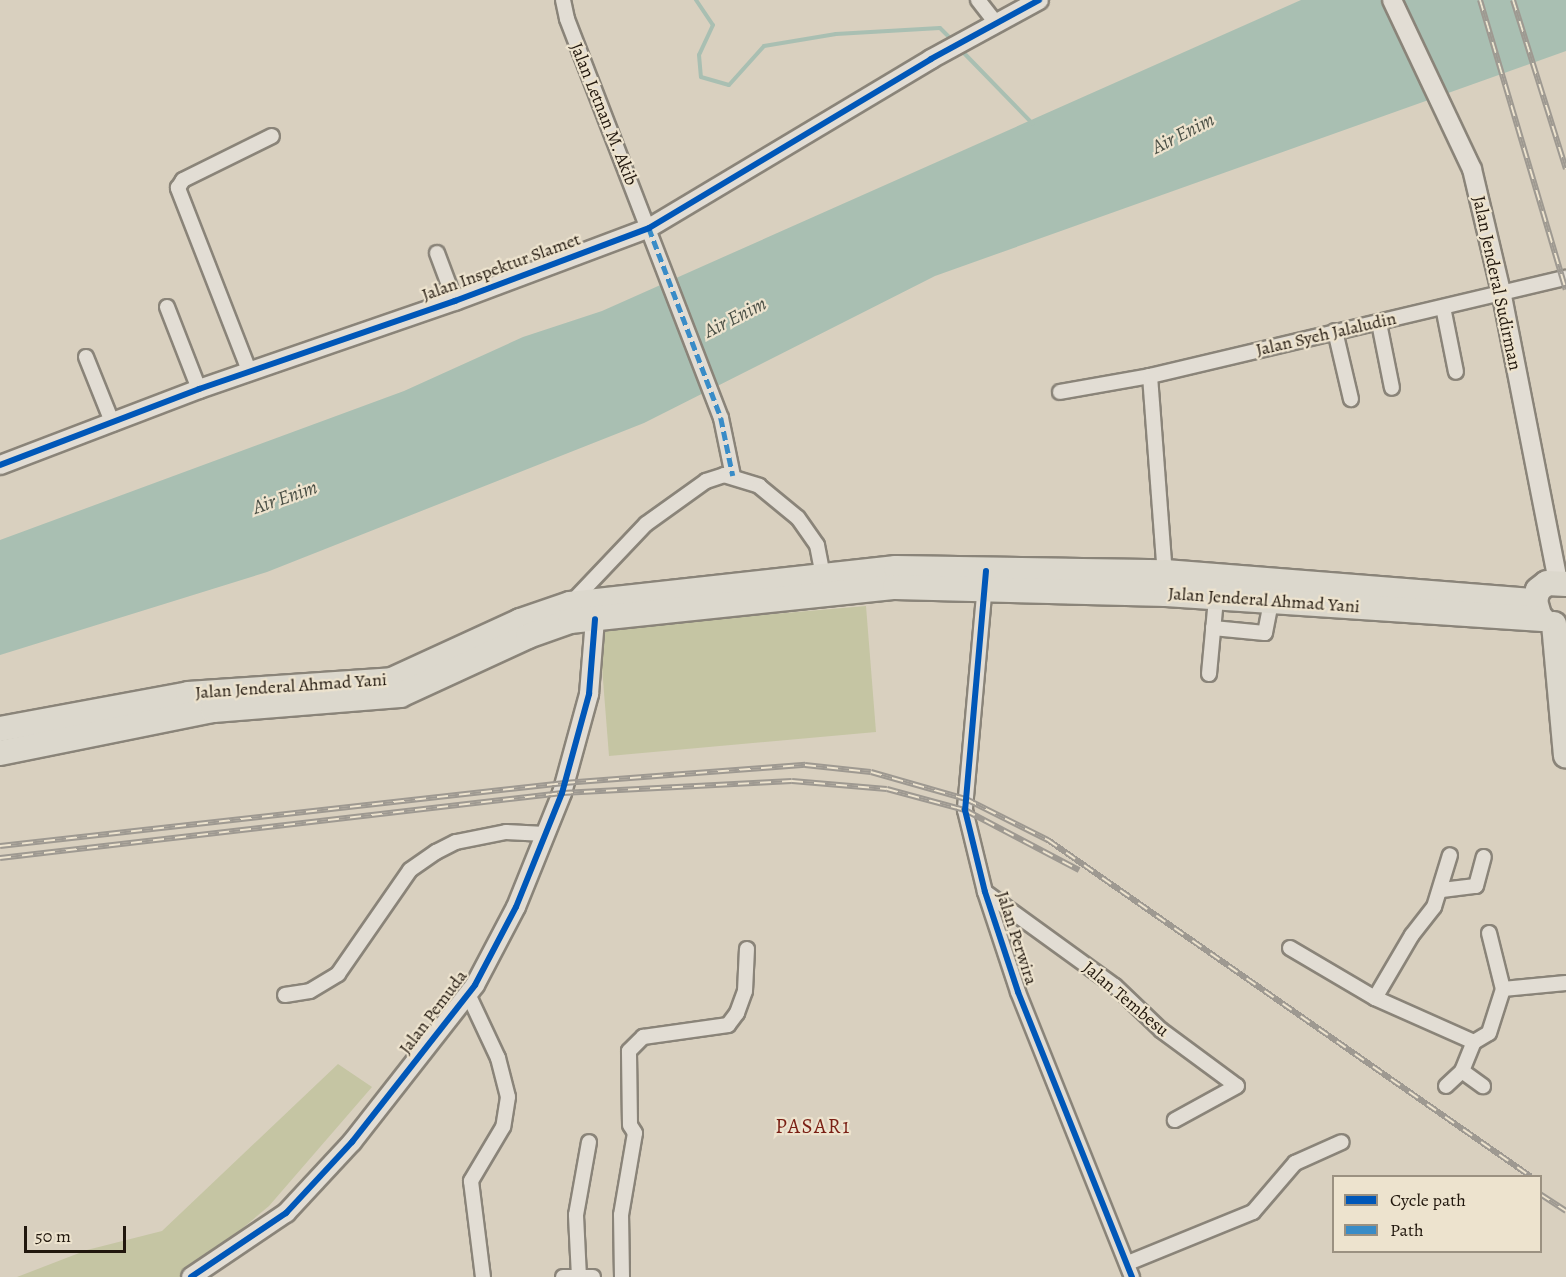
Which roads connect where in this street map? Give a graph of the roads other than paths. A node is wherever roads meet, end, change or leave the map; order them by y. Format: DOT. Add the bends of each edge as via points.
graph roads {
  1 [pos="563,0"];
  2 [pos="978,0"];
  3 [pos="1039,0"];
  4 [pos="1392,0"];
  5 [pos="989,27"];
  6 [pos="272,136"];
  7 [pos="649,228"];
  8 [pos="437,253"];
  9 [pos="1566,278"];
  10 [pos="1502,296"];
  11 [pos="455,301"];
  12 [pos="167,307"];
  13 [pos="1443,307"];
  14 [pos="1378,322"];
  15 [pos="1335,331"];
  16 [pos="86,357"];
  17 [pos="1456,372"];
  18 [pos="250,373"];
  19 [pos="1150,376"];
  20 [pos="1392,388"];
  21 [pos="199,389"];
  22 [pos="1060,392"];
  23 [pos="1351,399"];
  24 [pos="113,424"];
  25 [pos="0,465"];
  26 [pos="733,476"];
  27 [pos="986,580"];
  28 [pos="1562,582"];
  29 [pos="1165,583"];
  30 [pos="824,585"];
  31 [pos="1216,598"];
  32 [pos="1271,603"];
  33 [pos="570,612"];
  34 [pos="1549,616"];
  35 [pos="595,619"];
  36 [pos="1213,628"];
  37 [pos="1209,674"];
  38 [pos="0,729"];
  39 [pos="0,753"];
  40 [pos="1566,755"];
  41 [pos="545,834"];
  42 [pos="1450,855"];
  43 [pos="1484,858"];
  44 [pos="1442,890"];
  45 [pos="985,892"];
  46 [pos="1489,933"];
  47 [pos="1290,948"];
  48 [pos="747,949"];
  49 [pos="1566,983"];
  50 [pos="1503,989"];
  51 [pos="285,994"];
  52 [pos="468,994"];
  53 [pos="1375,998"];
  54 [pos="1474,1042"];
  55 [pos="1462,1071"];
  56 [pos="1446,1086"];
  57 [pos="1483,1086"];
  58 [pos="1175,1120"];
  59 [pos="589,1142"];
  60 [pos="1341,1142"];
  61 [pos="1128,1263"];
  62 [pos="579,1276"];
  63 [pos="191,1277"];
  64 [pos="483,1277"];
  65 [pos="563,1277"];
  66 [pos="593,1277"];
  67 [pos="622,1277"];
  68 [pos="1132,1277"];
  1 -- 7 [label="street, Jalan Letnan M. Akib"];
  2 -- 5 [label="street"];
  3 -- 5 [label="street, Jalan Inspektur Slamet"];
  4 -- 10 [label="street, Jalan Jenderal Sudirman" via="1472,169"];
  5 -- 7 [label="street, Jalan Inspektur Slamet"];
  6 -- 18 [label="street" via="183,180 178,188"];
  7 -- 11 [label="street, Jalan Inspektur Slamet"];
  7 -- 26 [label="street, Jalan Letnan M. Akib" via="721,418"];
  8 -- 11 [label="street"];
  9 -- 10 [label="street, Jalan Syeh Jalaludin"];
  10 -- 13 [label="street, Jalan Syeh Jalaludin"];
  10 -- 28 [label="street, Jalan Jenderal Sudirman"];
  11 -- 18 [label="street, Jalan Inspektur Slamet"];
  12 -- 21 [label="street"];
  13 -- 14 [label="street, Jalan Syeh Jalaludin"];
  13 -- 17 [label="street"];
  14 -- 15 [label="street, Jalan Syeh Jalaludin"];
  14 -- 20 [label="street"];
  15 -- 19 [label="street, Jalan Syeh Jalaludin"];
  15 -- 23 [label="street"];
  16 -- 24 [label="street"];
  18 -- 21 [label="street, Jalan Inspektur Slamet"];
  19 -- 22 [label="street, Jalan Syeh Jalaludin"];
  19 -- 29 [label="street"];
  21 -- 24 [label="street, Jalan Inspektur Slamet"];
  24 -- 25 [label="street, Jalan Inspektur Slamet"];
  26 -- 30 [label="street" via="759,486 798,518 817,545"];
  26 -- 33 [label="street" via="706,481 646,524"];
  27 -- 29 [label="highway, Jalan Jenderal Ahmad Yani"];
  27 -- 30 [label="highway, Jalan Jenderal Ahmad Yani" via="896,568"];
  27 -- 45 [label="street, Jalan Perwira" via="965,810"];
  28 -- 34 [label="highway" via="1538,590"];
  29 -- 31 [label="highway, Jalan Jenderal Ahmad Yani"];
  29 -- 34 [label="highway, Jalan Jenderal Ahmad Yani"];
  30 -- 33 [label="highway"];
  30 -- 35 [label="highway"];
  31 -- 32 [label="highway, Jalan Jenderal Ahmad Yani"];
  31 -- 36 [label="street"];
  32 -- 34 [label="highway, Jalan Jenderal Ahmad Yani"];
  32 -- 36 [label="street" via="1265,633"];
  33 -- 35 [label="highway"];
  33 -- 38 [label="highway, Jalan Jenderal Ahmad Yani" via="520,621 392,680 188,693"];
  33 -- 39 [label="highway" via="528,636 400,695 213,710"];
  34 -- 40 [label="highway"];
  35 -- 41 [label="street, Jalan Pemuda" via="589,694 562,793"];
  36 -- 37 [label="street"];
  41 -- 51 [label="street" via="506,832 456,842 436,852 410,870 338,974 310,991"];
  41 -- 52 [label="street, Jalan Pemuda" via="516,907"];
  42 -- 44 [label="street"];
  43 -- 44 [label="street" via="1476,886"];
  44 -- 53 [label="street"];
  45 -- 58 [label="street, Jalan Tembesu" via="1115,986 1161,1030 1238,1086"];
  45 -- 61 [label="street, Jalan Perwira" via="1018,992"];
  46 -- 50 [label="street"];
  47 -- 53 [label="street"];
  48 -- 67 [label="street" via="745,991 728,1025 643,1036 629,1051 630,1125 635,1133 621,1215"];
  49 -- 50 [label="street"];
  50 -- 54 [label="street" via="1489,1033"];
  52 -- 63 [label="street, Jalan Pemuda" via="352,1142 286,1213"];
  52 -- 64 [label="street" via="498,1058 508,1097 503,1127 471,1181"];
  53 -- 54 [label="street"];
  54 -- 55 [label="street"];
  55 -- 56 [label="street"];
  55 -- 57 [label="street"];
  59 -- 62 [label="street" via="576,1215"];
  60 -- 61 [label="street" via="1295,1163 1253,1212"];
  61 -- 68 [label="street, Jalan Perwira"];
  62 -- 65 [label="street"];
  62 -- 66 [label="street"];
}
